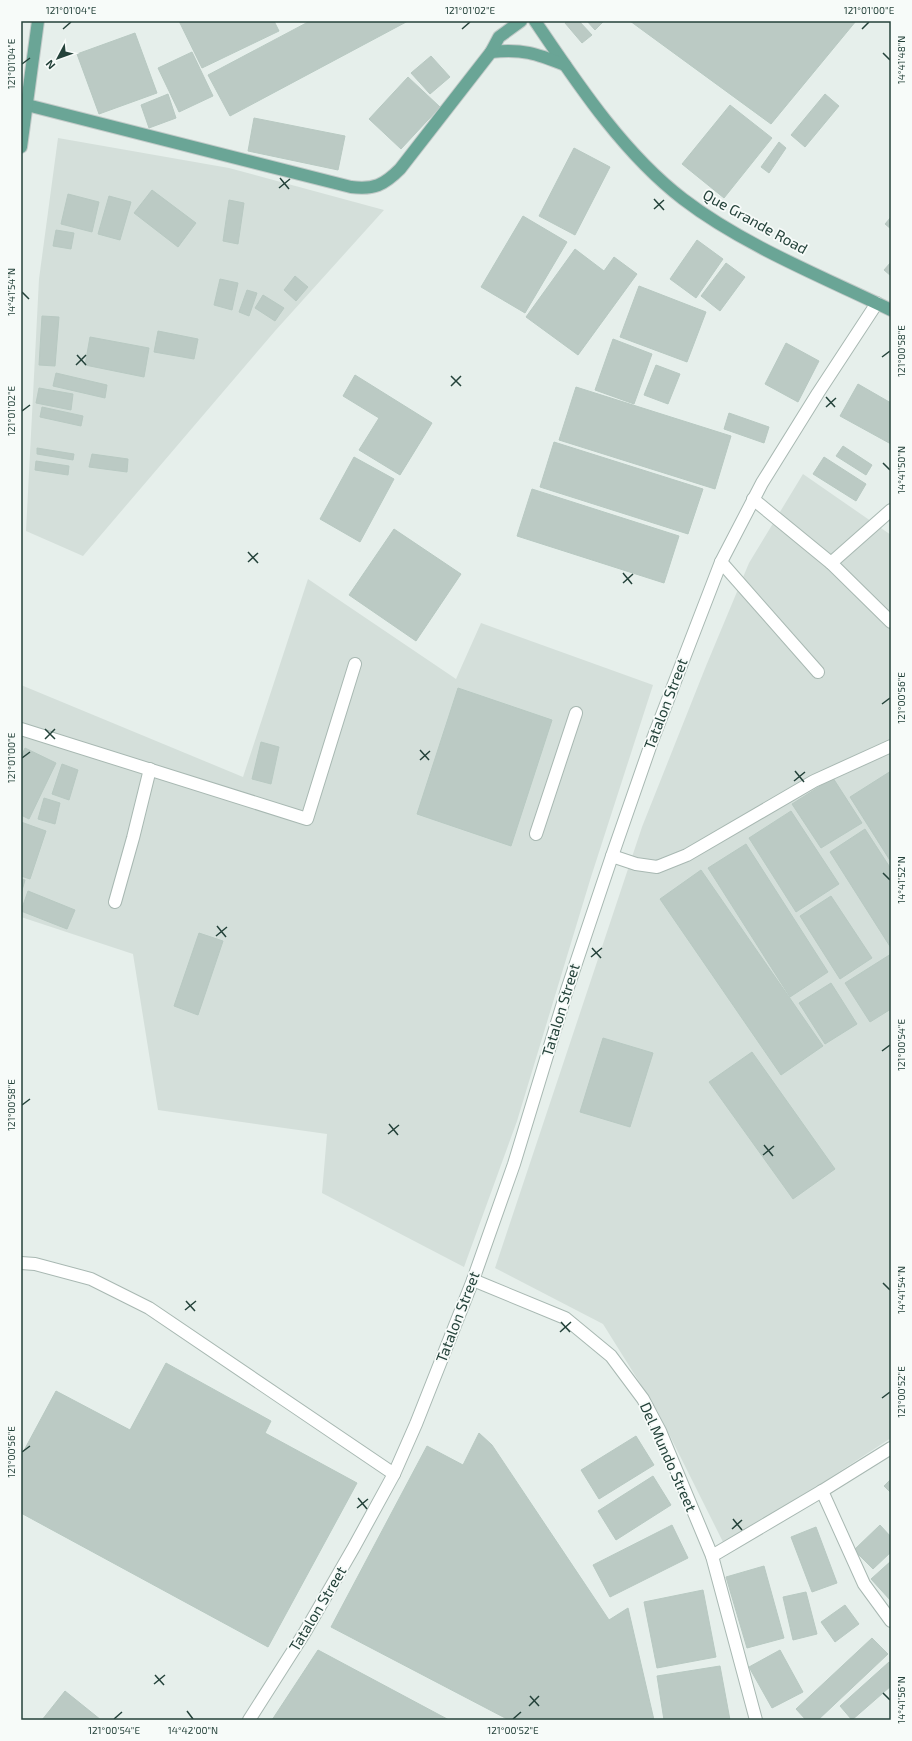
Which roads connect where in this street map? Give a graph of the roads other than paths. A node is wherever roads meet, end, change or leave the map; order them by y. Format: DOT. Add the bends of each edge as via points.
graph roads {
  1 [pos="38,21"];
  2 [pos="521,21"];
  3 [pos="534,21"];
  4 [pos="491,52"];
  5 [pos="565,65"];
  6 [pos="27,106"];
  7 [pos="21,147"];
  8 [pos="877,303"];
  9 [pos="891,310"];
  10 [pos="753,499"];
  11 [pos="891,510"];
  12 [pos="721,562"];
  13 [pos="831,563"];
  14 [pos="891,622"];
  15 [pos="355,664"];
  16 [pos="818,672"];
  17 [pos="576,713"];
  18 [pos="21,729"];
  19 [pos="891,746"];
  20 [pos="150,769"];
  21 [pos="536,834"];
  22 [pos="612,856"];
  23 [pos="115,902"];
  24 [pos="21,1264"];
  25 [pos="473,1280"];
  26 [pos="891,1448"];
  27 [pos="394,1474"];
  28 [pos="822,1491"];
  29 [pos="712,1556"];
  30 [pos="891,1621"];
  31 [pos="249,1720"];
  32 [pos="756,1720"];
  1 -- 6 [label="main road"];
  2 -- 4 [label="main road" via="499,37"];
  3 -- 5 [label="main road, Que Grande Road"];
  4 -- 5 [label="main road" via="515,50 539,54"];
  4 -- 6 [label="main road" via="400,169 380,185 366,189"];
  5 -- 8 [label="main road, Que Grande Road" via="614,130 640,159 682,198 706,216 766,250"];
  6 -- 7 [label="main road"];
  8 -- 9 [label="main road, Que Grande Road"];
  8 -- 10 [label="street, Tatalon Street"];
  10 -- 12 [label="street, Tatalon Street"];
  10 -- 13 [label="street"];
  11 -- 13 [label="street"];
  12 -- 16 [label="street"];
  12 -- 22 [label="street, Tatalon Street" via="652,741"];
  13 -- 14 [label="street"];
  15 -- 20 [label="street" via="308,818"];
  17 -- 21 [label="street"];
  18 -- 20 [label="street"];
  19 -- 22 [label="street" via="814,781 687,855 657,867 636,864"];
  20 -- 23 [label="street"];
  22 -- 25 [label="street, Tatalon Street" via="567,990 514,1164"];
  24 -- 27 [label="street" via="35,1264 91,1279 149,1308"];
  25 -- 27 [label="street, Tatalon Street"];
  25 -- 29 [label="street, Del Mundo Street" via="565,1318 611,1356 643,1399 660,1431"];
  26 -- 28 [label="street"];
  27 -- 31 [label="street, Tatalon Street" via="305,1632"];
  28 -- 29 [label="street"];
  28 -- 30 [label="street" via="864,1584"];
  29 -- 32 [label="street, Del Mundo Street"];
}
